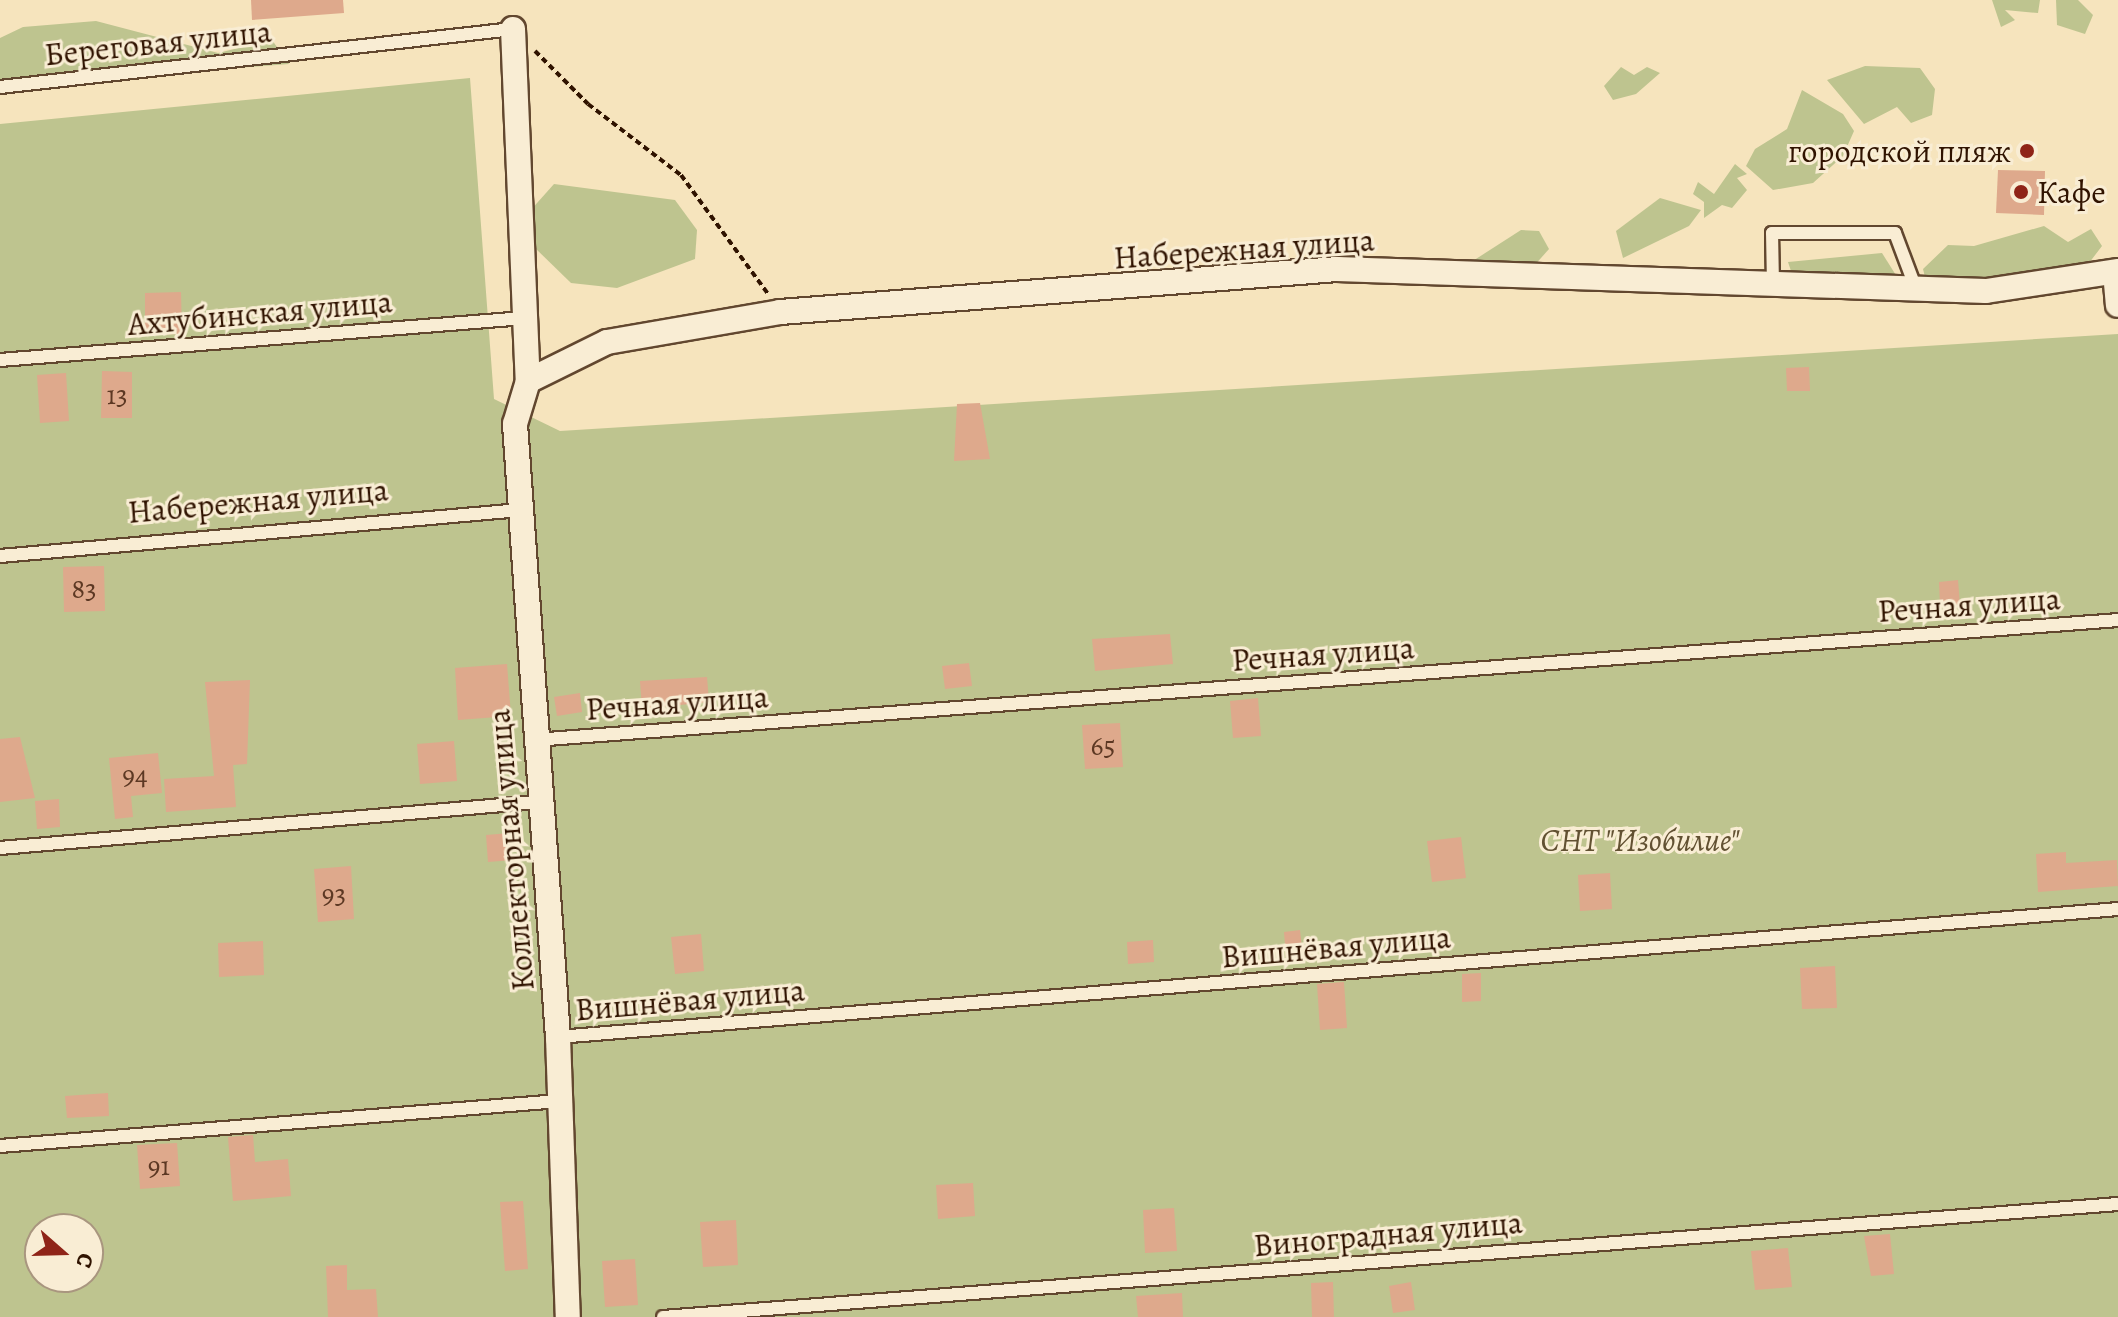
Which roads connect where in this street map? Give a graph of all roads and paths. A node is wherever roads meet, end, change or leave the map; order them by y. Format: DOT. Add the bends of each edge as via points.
graph roads {
  1 [pos="513,29"];
  2 [pos="0,87"];
  3 [pos="2117,272"];
  4 [pos="1773,284"];
  5 [pos="1916,289"];
  6 [pos="2118,305"];
  7 [pos="780,312"];
  8 [pos="524,318"];
  9 [pos="0,360"];
  10 [pos="528,381"];
  11 [pos="521,510"];
  12 [pos="0,556"];
  13 [pos="2118,620"];
  14 [pos="532,740"];
  15 [pos="538,802"];
  16 [pos="0,848"];
  17 [pos="2118,909"];
  18 [pos="558,1037"];
  19 [pos="559,1101"];
  20 [pos="0,1146"];
  21 [pos="2118,1204"];
  22 [pos="568,1317"];
  23 [pos="663,1317"];
  1 -- 2 [label="lane, Береговая улица"];
  1 -- 7 [label="path" via="588,104 681,175"];
  1 -- 8 [label="street"];
  3 -- 5 [label="street, Набережная улица" via="1986,291"];
  3 -- 6 [label="street"];
  4 -- 5 [label="street, Набережная улица"];
  4 -- 5 [label="lane" via="1772,233 1895,233"];
  4 -- 7 [label="street, Набережная улица" via="1337,269"];
  7 -- 10 [label="street, Набережная улица" via="607,342"];
  8 -- 9 [label="lane, Ахтубинская улица"];
  8 -- 10 [label="street"];
  10 -- 11 [label="street, Коллекторная улица" via="515,424"];
  11 -- 12 [label="lane, Набережная улица"];
  11 -- 14 [label="street, Коллекторная улица"];
  13 -- 14 [label="lane, Речная улица"];
  14 -- 15 [label="street, Коллекторная улица"];
  15 -- 16 [label="lane"];
  15 -- 18 [label="street, Коллекторная улица"];
  17 -- 18 [label="lane, Вишнёвая улица"];
  18 -- 19 [label="street, Коллекторная улица"];
  19 -- 20 [label="lane"];
  19 -- 22 [label="street, Коллекторная улица"];
  21 -- 23 [label="lane, Виноградная улица"];
}
